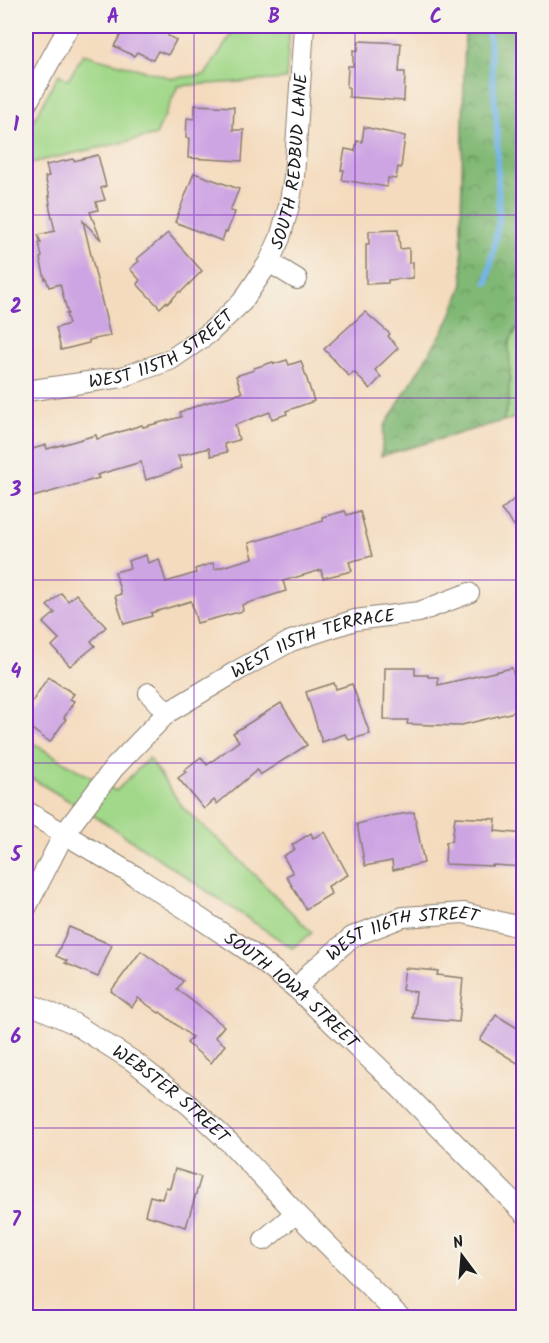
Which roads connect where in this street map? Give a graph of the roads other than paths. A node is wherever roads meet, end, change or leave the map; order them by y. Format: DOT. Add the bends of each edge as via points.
graph roads {
  1 [pos="69,26"];
  2 [pos="304,26"];
  3 [pos="26,105"];
  4 [pos="269,262"];
  5 [pos="297,279"];
  6 [pos="26,391"];
  7 [pos="469,593"];
  8 [pos="149,693"];
  9 [pos="167,713"];
  10 [pos="26,811"];
  11 [pos="64,834"];
  12 [pos="26,909"];
  13 [pos="524,928"];
  14 [pos="297,989"];
  15 [pos="26,1004"];
  16 [pos="296,1213"];
  17 [pos="524,1213"];
  18 [pos="264,1240"];
  19 [pos="401,1317"];
  1 -- 3 [label="street"];
  2 -- 4 [label="street, SOUTH REDBUD LANE" via="294,177 280,238"];
  4 -- 5 [label="street, SOUTH REDBUD LANE"];
  4 -- 6 [label="street, WEST 115TH STREET" via="242,302 208,334 170,360 122,377"];
  7 -- 9 [label="street, WEST 115TH TERRACE" via="419,612 355,620 291,641"];
  8 -- 9 [label="street"];
  9 -- 11 [label="street, WEST 115TH TERRACE" via="114,768"];
  10 -- 11 [label="street, SOUTH IOWA STREET"];
  11 -- 12 [label="street, WEST 115TH TERRACE"];
  11 -- 14 [label="street, SOUTH IOWA STREET" via="186,909"];
  13 -- 14 [label="street, WEST 116TH STREET" via="464,914 403,917 352,937"];
  14 -- 17 [label="street, SOUTH IOWA STREET"];
  15 -- 16 [label="street, WEBSTER STREET" via="73,1023 133,1061 232,1145"];
  16 -- 18 [label="street"];
  16 -- 19 [label="street, WEBSTER STREET"];
}
